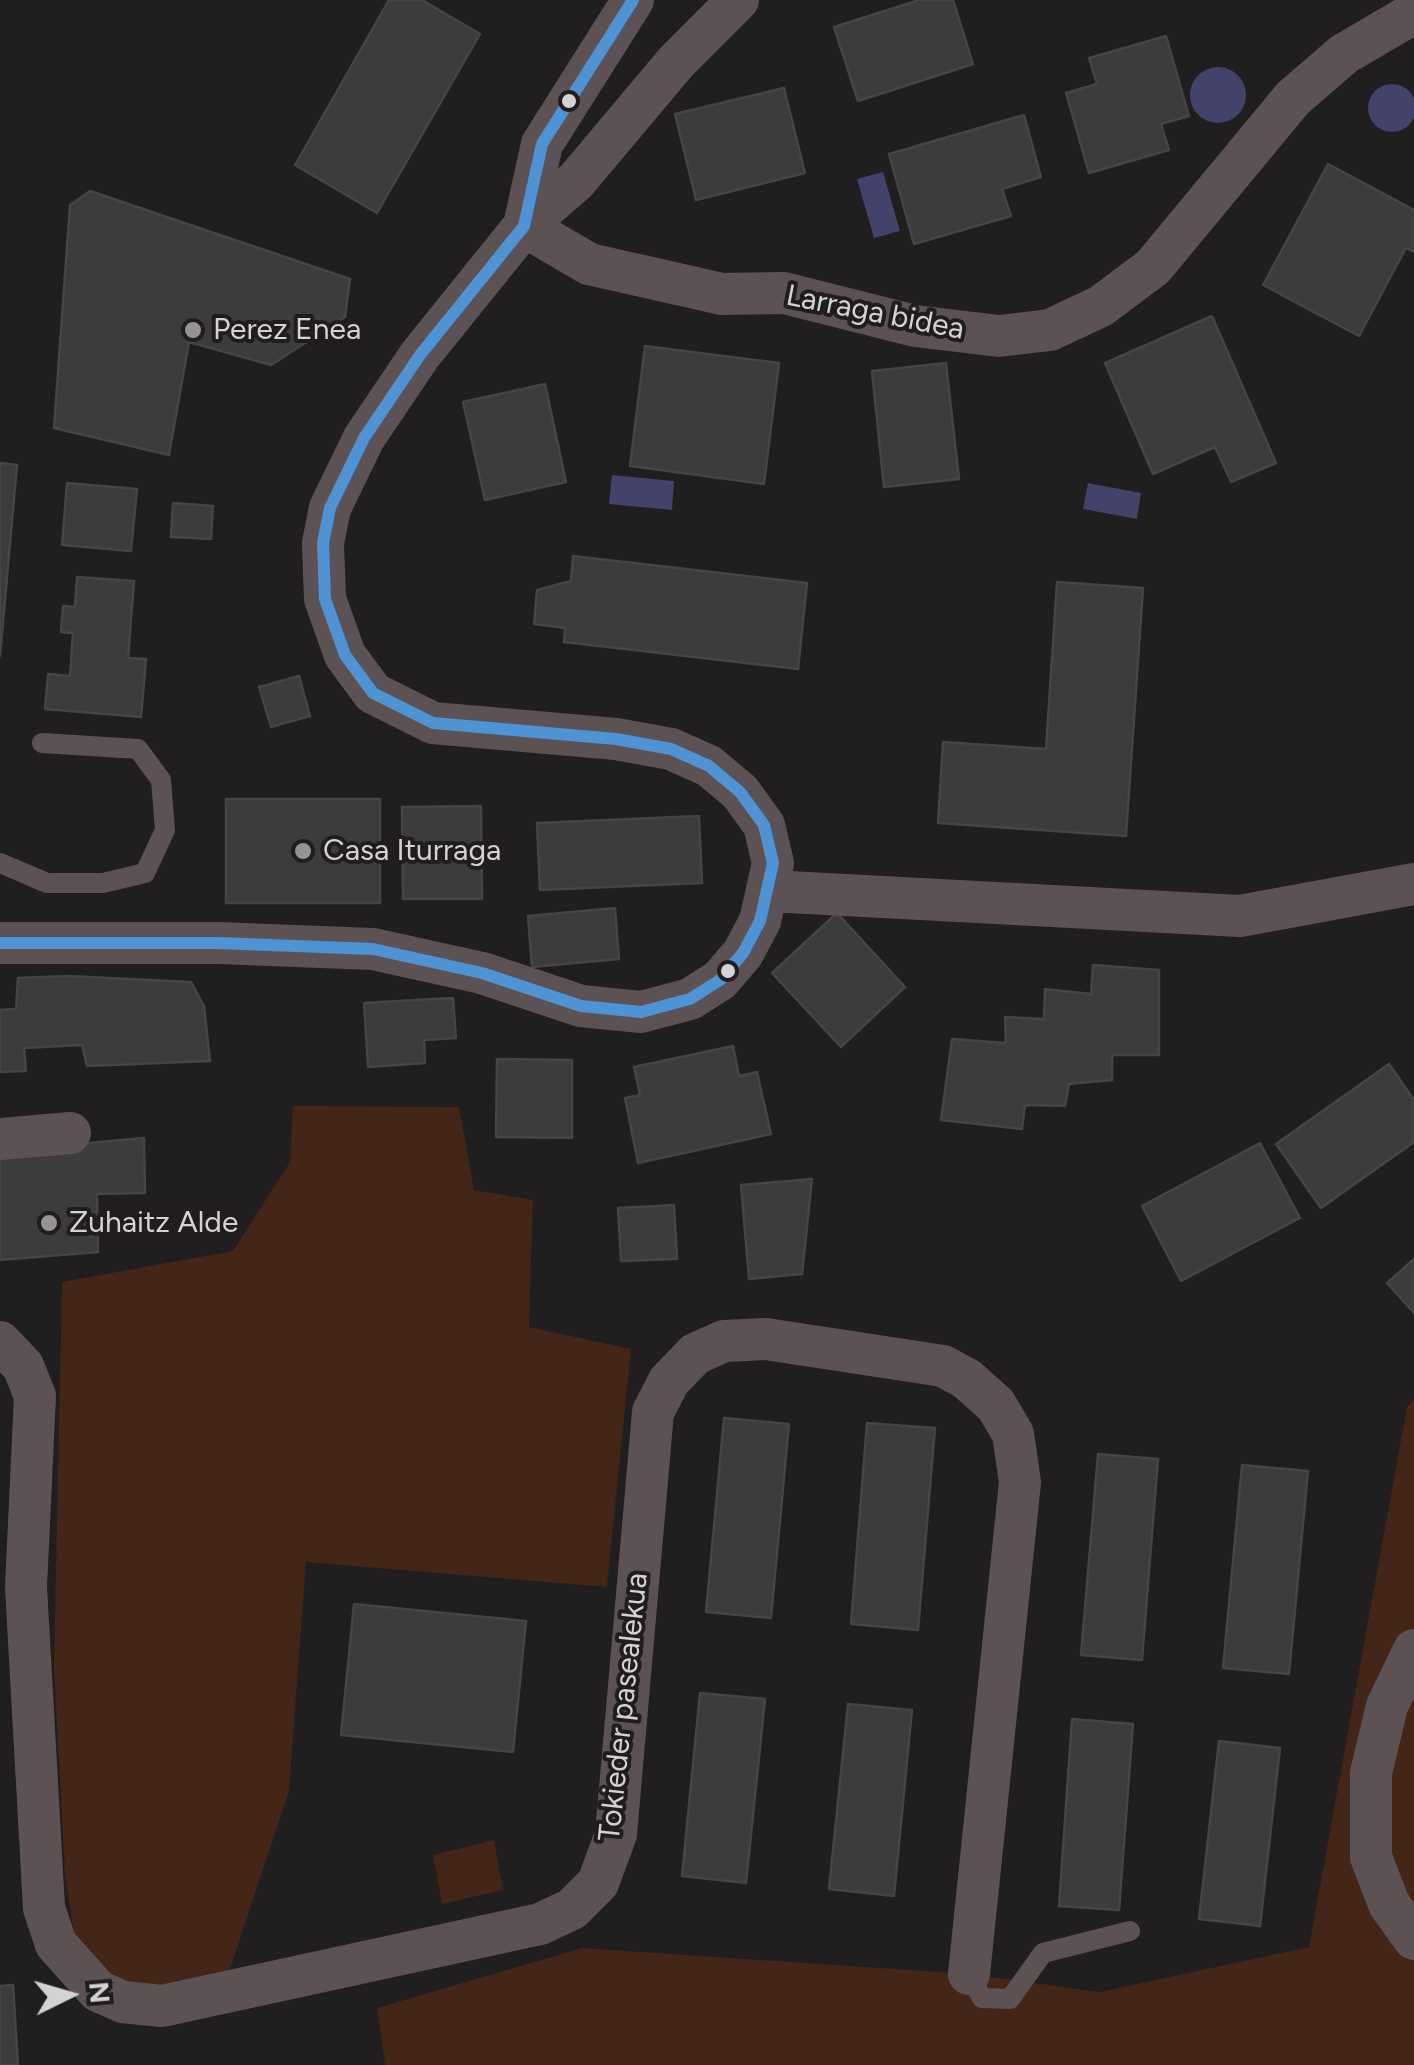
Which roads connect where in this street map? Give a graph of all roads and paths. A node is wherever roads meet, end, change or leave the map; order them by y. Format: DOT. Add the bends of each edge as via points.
graph roads {
  1 [pos="633,0"];
  2 [pos="738,0"];
  3 [pos="1414,13"];
  4 [pos="524,226"];
  5 [pos="42,743"];
  6 [pos="0,863"];
  7 [pos="1414,884"];
  8 [pos="770,891"];
  9 [pos="0,944"];
  10 [pos="70,1133"];
  11 [pos="0,1140"];
  12 [pos="0,1342"];
  13 [pos="1414,1650"];
  14 [pos="1130,1931"];
  15 [pos="1414,1939"];
  16 [pos="969,1974"];
  1 -- 4 [label="street" via="542,144"];
  2 -- 4 [label="street" via="576,180"];
  3 -- 4 [label="street, Larraga bidea" via="1344,54 1294,98 1153,267 1101,306 1050,330 999,336 916,326 784,293 722,294 589,264"];
  4 -- 8 [label="street" via="420,355 364,438 330,508 323,543 325,599 345,654 372,693 434,723 616,739 671,748 709,766 764,825"];
  5 -- 6 [label="lane" via="138,749 161,780 165,830 145,873 103,882 47,883"];
  7 -- 8 [label="street" via="1240,916"];
  8 -- 9 [label="street" via="743,954 720,980 690,1000 641,1012 582,1006 482,973 373,950"];
  10 -- 11 [label="street"];
  12 -- 16 [label="street, Tokieder pasealekua" via="24,1366 34,1396 26,1587 44,1908 56,1944 98,1990 123,2002 162,2006 540,1924 572,1909 598,1883 616,1834 653,1412 669,1381 695,1354 724,1341 766,1339 943,1366 967,1379 996,1405 1013,1434 1020,1482"];
  13 -- 15 [label="street" via="1388,1706 1371,1773 1371,1857 1389,1904"];
  14 -- 16 [label="lane" via="1043,1953 1010,1999 982,1998"];
}
